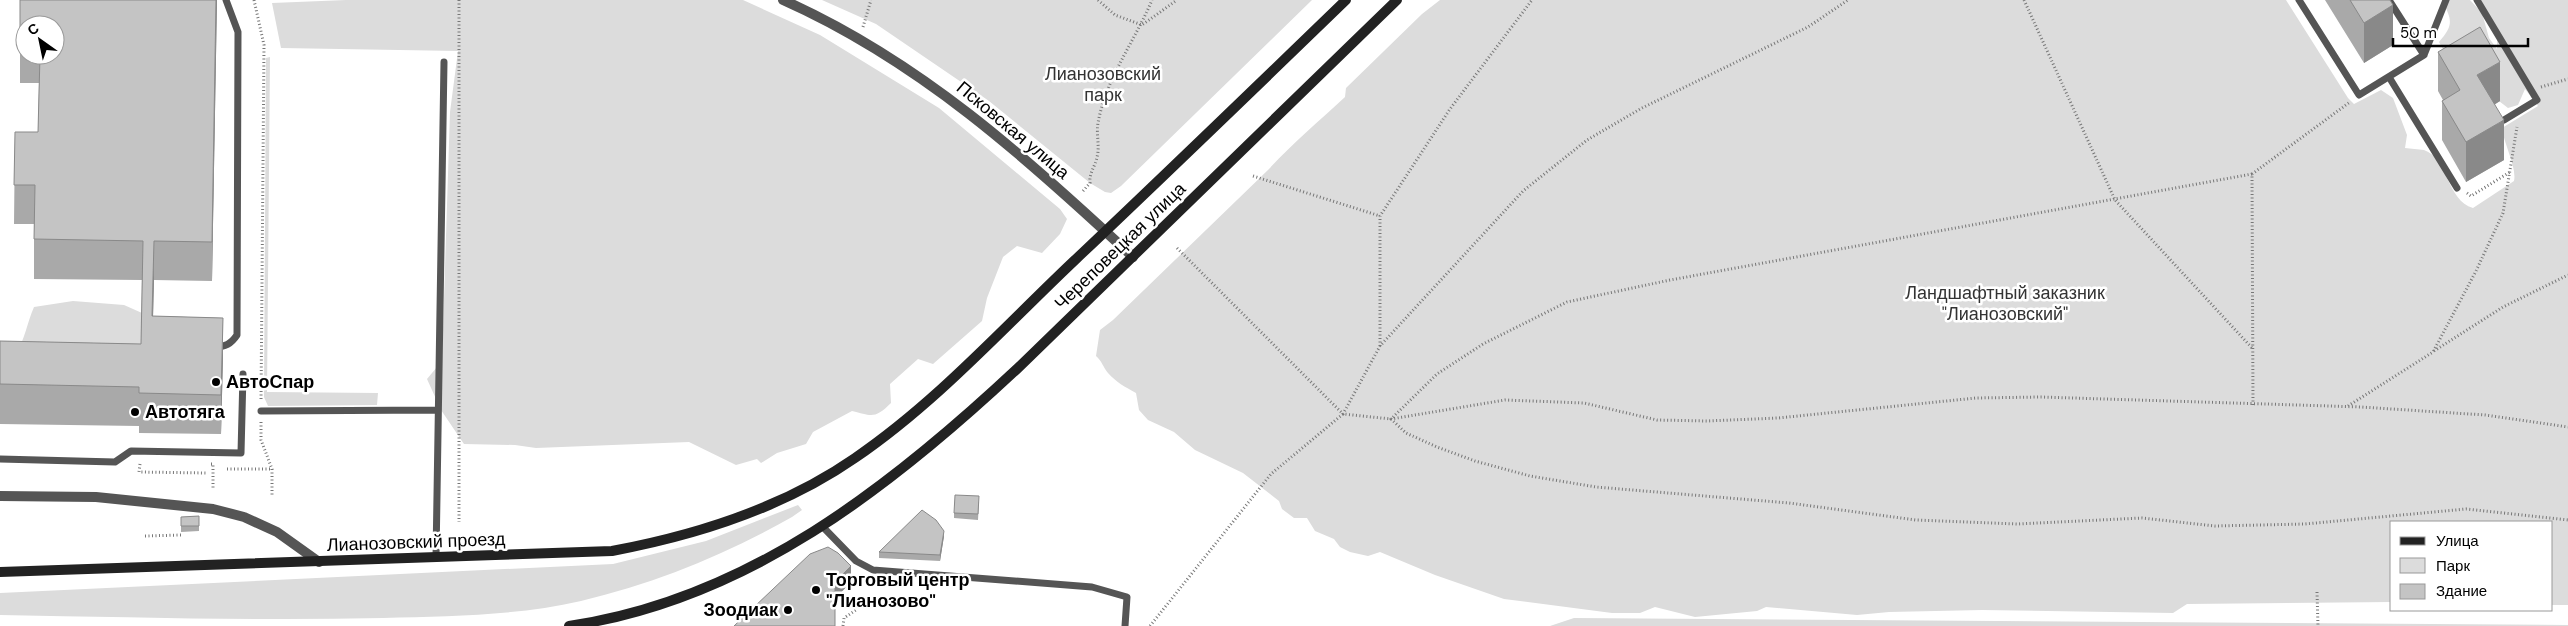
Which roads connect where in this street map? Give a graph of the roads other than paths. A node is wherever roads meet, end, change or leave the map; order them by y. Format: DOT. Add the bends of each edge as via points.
graph roads {
  1 [pos="226,0"];
  2 [pos="783,0"];
  3 [pos="1346,0"];
  4 [pos="1397,0"];
  5 [pos="2299,0"];
  6 [pos="2389,0"];
  7 [pos="2446,0"];
  8 [pos="2477,0"];
  9 [pos="2424,55"];
  10 [pos="444,62"];
  11 [pos="2389,77"];
  12 [pos="2504,120"];
  13 [pos="2457,188"];
  14 [pos="1105,231"];
  15 [pos="1133,257"];
  16 [pos="204,346"];
  17 [pos="243,374"];
  18 [pos="437,410"];
  19 [pos="261,411"];
  20 [pos="0,459"];
  21 [pos="819,479"];
  22 [pos="0,496"];
  23 [pos="822,526"];
  24 [pos="436,557"];
  25 [pos="319,562"];
  26 [pos="0,572"];
  27 [pos="569,626"];
  28 [pos="1125,626"];
  1 -- 16 [label="lane" via="238,32 237,334 224,347"];
  2 -- 14 [label="street, Псковская улица" via="859,40 943,93 986,125"];
  3 -- 14 [label="main road, Череповецкая улица"];
  4 -- 15 [label="main road, Череповецкая улица"];
  5 -- 11 [label="lane" via="2359,95"];
  6 -- 9 [label="lane"];
  7 -- 9 [label="lane"];
  8 -- 12 [label="lane" via="2536,100"];
  9 -- 11 [label="lane"];
  10 -- 18 [label="lane"];
  11 -- 13 [label="lane"];
  14 -- 15 [label="street, Псковская улица"];
  14 -- 21 [label="main road, Череповецкая улица" via="935,394 854,458"];
  15 -- 23 [label="main road, Череповецкая улица" via="959,423 906,468"];
  17 -- 20 [label="lane" via="241,453 131,450 115,462"];
  18 -- 19 [label="lane"];
  18 -- 24 [label="lane"];
  21 -- 24 [label="main road, Лианозовский проезд" via="738,518 651,544 612,551"];
  22 -- 25 [label="street" via="96,497 213,509 244,517 277,532"];
  23 -- 27 [label="main road" via="735,576 695,592 652,607"];
  23 -- 28 [label="lane" via="856,561 873,570 1092,587 1127,596"];
  24 -- 25 [label="main road, Лианозовский проезд"];
  25 -- 26 [label="main road, Лианозовский проезд"];
}
